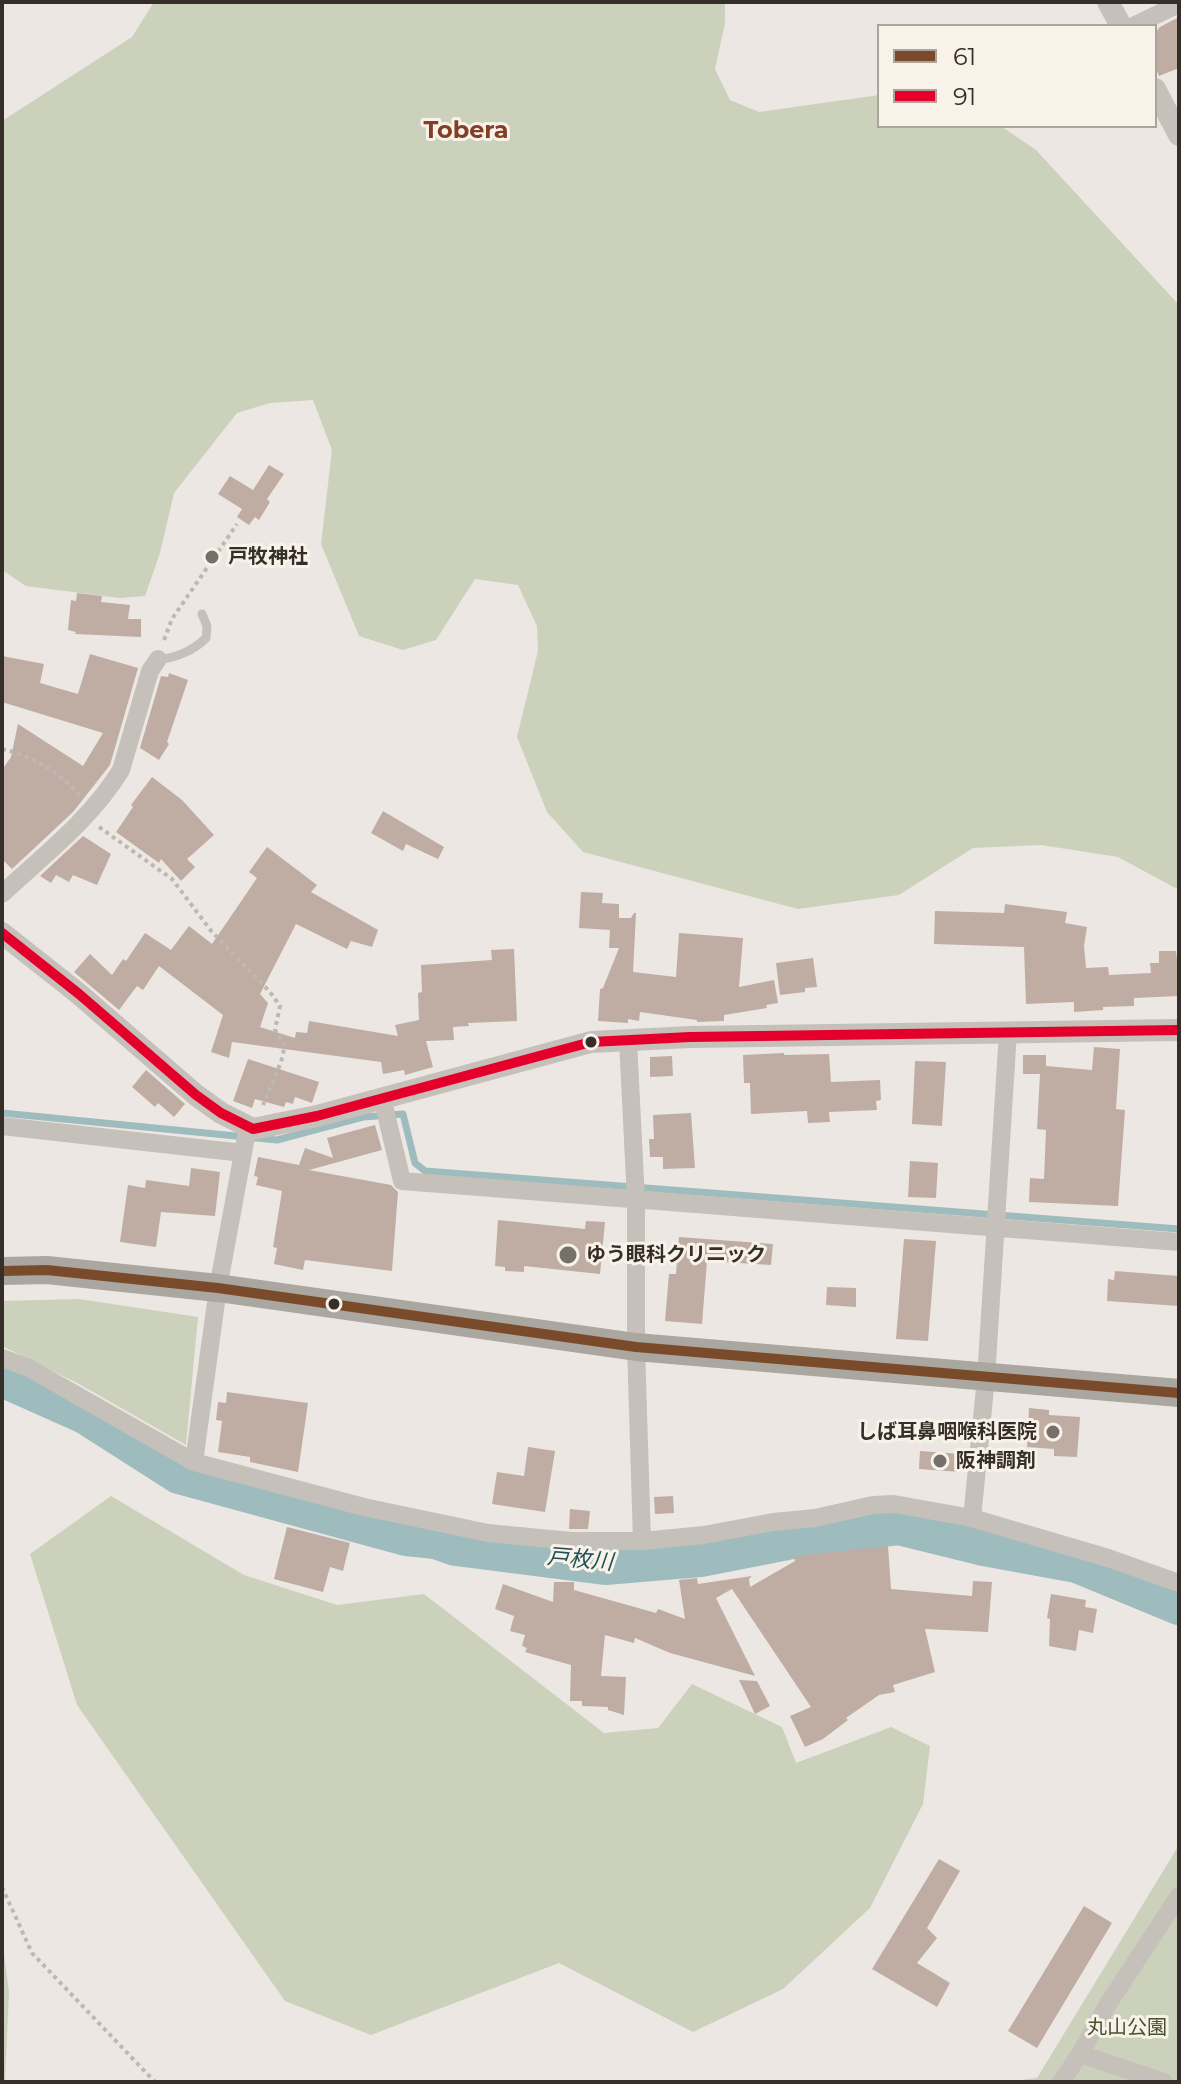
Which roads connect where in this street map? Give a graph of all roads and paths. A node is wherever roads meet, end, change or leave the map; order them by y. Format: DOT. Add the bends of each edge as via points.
graph roads {
  1 [pos="1108,2"];
  2 [pos="1179,4"];
  3 [pos="1120,24"];
  4 [pos="1137,24"];
  5 [pos="1157,92"];
  6 [pos="1176,123"];
  7 [pos="237,524"];
  8 [pos="202,614"];
  9 [pos="158,659"];
  10 [pos="2,749"];
  11 [pos="88,813"];
  12 [pos="2,894"];
  13 [pos="2,933"];
  14 [pos="1179,1030"];
  15 [pos="1008,1032"];
  16 [pos="628,1041"];
  17 [pos="382,1097"];
  18 [pos="2,1126"];
  19 [pos="251,1128"];
  20 [pos="243,1153"];
  21 [pos="636,1200"];
  22 [pos="994,1229"];
  23 [pos="1179,1242"];
  24 [pos="2,1271"];
  25 [pos="218,1288"];
  26 [pos="636,1347"];
  27 [pos="2,1358"];
  28 [pos="986,1378"];
  29 [pos="1179,1393"];
  30 [pos="194,1462"];
  31 [pos="972,1518"];
  32 [pos="642,1541"];
  33 [pos="1179,1583"];
  34 [pos="2,1887"];
  35 [pos="1179,1896"];
  36 [pos="1080,2054"];
  37 [pos="155,2082"];
  38 [pos="1061,2082"];
  39 [pos="1164,2082"];
  1 -- 3 [label="street"];
  2 -- 4 [label="street"];
  5 -- 6 [label="street"];
  7 -- 9 [label="path" via="172,619"];
  8 -- 9 [label="lane" via="206,638 186,652"];
  9 -- 11 [label="street" via="121,770"];
  10 -- 11 [label="path" via="54,772 76,792"];
  11 -- 12 [label="street"];
  11 -- 19 [label="path" via="172,879 280,1006 275,1030 285,1045 283,1054"];
  13 -- 19 [label="street" via="196,1095"];
  14 -- 15 [label="street"];
  15 -- 16 [label="street"];
  15 -- 22 [label="street"];
  16 -- 17 [label="street" via="591,1042"];
  16 -- 21 [label="street"];
  17 -- 19 [label="street"];
  17 -- 21 [label="street" via="402,1181"];
  18 -- 20 [label="street"];
  19 -- 20 [label="street"];
  20 -- 25 [label="street"];
  21 -- 22 [label="street"];
  21 -- 26 [label="street"];
  22 -- 23 [label="street"];
  22 -- 28 [label="street"];
  24 -- 25 [label="highway" via="47,1270"];
  25 -- 26 [label="highway"];
  25 -- 30 [label="street"];
  26 -- 28 [label="highway"];
  26 -- 32 [label="street"];
  27 -- 30 [label="street" via="29,1368"];
  28 -- 29 [label="highway"];
  28 -- 31 [label="street"];
  30 -- 32 [label="street" via="488,1533"];
  31 -- 32 [label="street" via="873,1505"];
  31 -- 33 [label="street"];
  34 -- 37 [label="path" via="32,1953"];
  35 -- 36 [label="street"];
  36 -- 38 [label="street"];
  36 -- 39 [label="street"];
}
